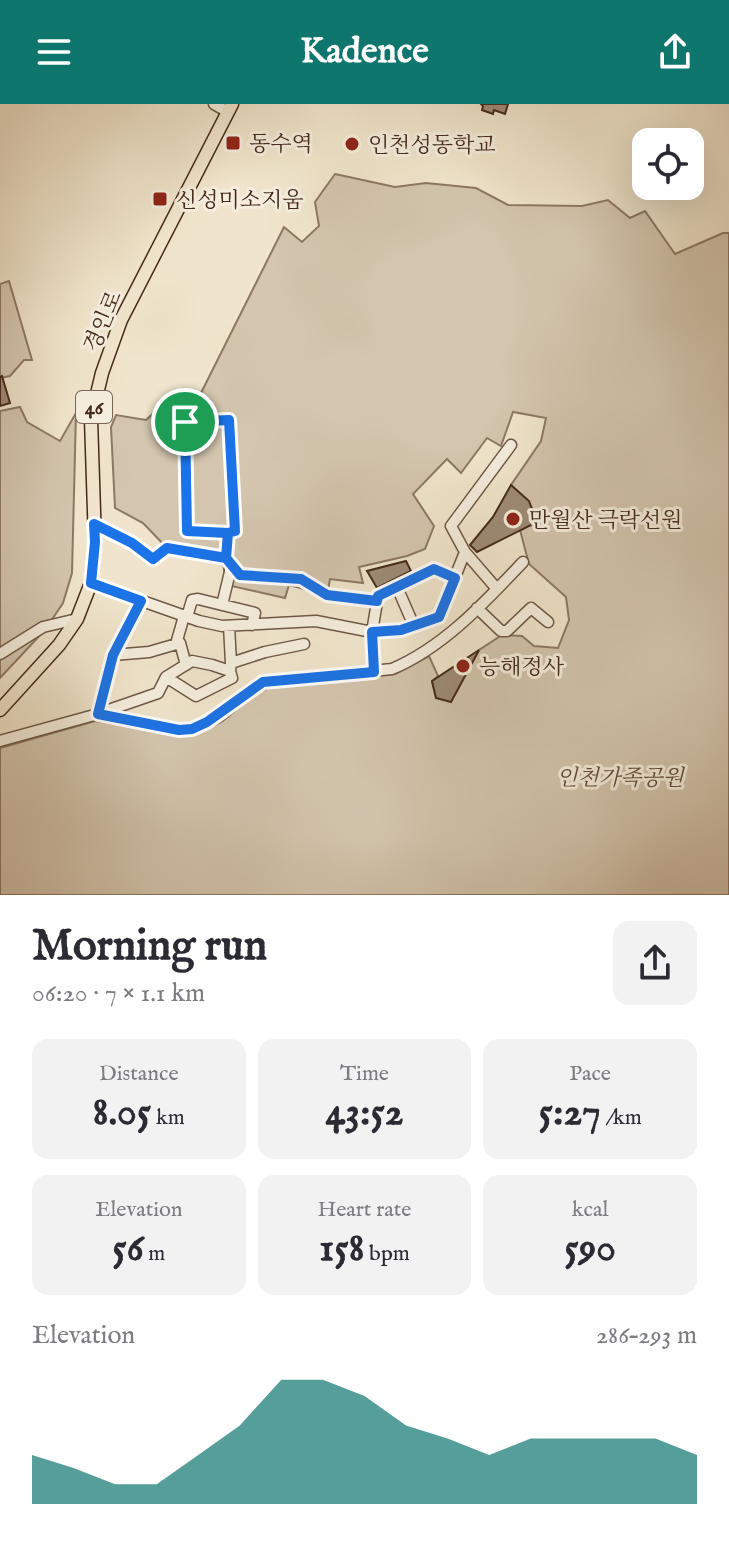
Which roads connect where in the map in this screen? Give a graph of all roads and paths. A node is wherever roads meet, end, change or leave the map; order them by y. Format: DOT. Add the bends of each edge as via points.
graph roads {
  1 [pos="214,104"];
  2 [pos="230,108"];
  3 [pos="511,445"];
  4 [pos="94,524"];
  5 [pos="228,533"];
  6 [pos="465,552"];
  7 [pos="228,560"];
  8 [pos="523,562"];
  9 [pos="455,578"];
  10 [pos="91,583"];
  11 [pos="397,587"];
  12 [pos="497,589"];
  13 [pos="141,601"];
  14 [pos="377,601"];
  15 [pos="222,605"];
  16 [pos="477,608"];
  17 [pos="185,616"];
  18 [pos="439,617"];
  19 [pos="77,619"];
  20 [pos="548,622"];
  21 [pos="252,625"];
  22 [pos="229,626"];
  23 [pos="414,626"];
  24 [pos="455,629"];
  25 [pos="372,632"];
  26 [pos="176,644"];
  27 [pos="304,644"];
  28 [pos="0,654"];
  29 [pos="113,655"];
  30 [pos="186,665"];
  31 [pos="230,667"];
  32 [pos="374,672"];
  33 [pos="166,677"];
  34 [pos="0,710"];
  35 [pos="98,714"];
  36 [pos="0,741"];
  1 -- 2 [label="street"];
  2 -- 4 [label="main road, 경인로 / 46" via="121,320 102,373 91,419"];
  3 -- 6 [label="street" via="451,526"];
  4 -- 7 [label="street" via="153,559 167,548"];
  4 -- 10 [label="main road, 경인로 / 46"];
  5 -- 5 [label="street" via="235,531 229,420 185,422 187,531"];
  5 -- 7 [label="street"];
  6 -- 9 [label="street"];
  6 -- 12 [label="street"];
  7 -- 14 [label="street" via="240,575 301,579 327,595"];
  7 -- 15 [label="street"];
  8 -- 12 [label="street"];
  9 -- 11 [label="street" via="434,569"];
  9 -- 18 [label="street"];
  10 -- 13 [label="street"];
  10 -- 19 [label="main road, 경인로 / 46"];
  11 -- 14 [label="street"];
  11 -- 23 [label="street"];
  12 -- 16 [label="street"];
  13 -- 17 [label="street"];
  13 -- 29 [label="street"];
  14 -- 25 [label="street"];
  15 -- 17 [label="street" via="192,600"];
  15 -- 21 [label="street" via="255,613"];
  16 -- 20 [label="street" via="501,631 531,608"];
  16 -- 24 [label="street"];
  17 -- 22 [label="street"];
  17 -- 26 [label="street"];
  18 -- 23 [label="street"];
  18 -- 24 [label="street"];
  19 -- 28 [label="street" via="43,627"];
  19 -- 34 [label="main road, 경인로 / 46"];
  21 -- 22 [label="street"];
  21 -- 25 [label="street" via="316,621"];
  22 -- 31 [label="street"];
  23 -- 25 [label="street"];
  24 -- 32 [label="street" via="409,662"];
  25 -- 32 [label="street"];
  26 -- 29 [label="street"];
  26 -- 30 [label="street" via="180,643"];
  27 -- 31 [label="street"];
  29 -- 35 [label="street"];
  30 -- 31 [label="street" via="192,661"];
  30 -- 33 [label="street"];
  31 -- 33 [label="street" via="232,678 196,696"];
  32 -- 35 [label="street" via="263,682 192,729"];
  33 -- 35 [label="street" via="158,693"];
  35 -- 36 [label="street"];
}
